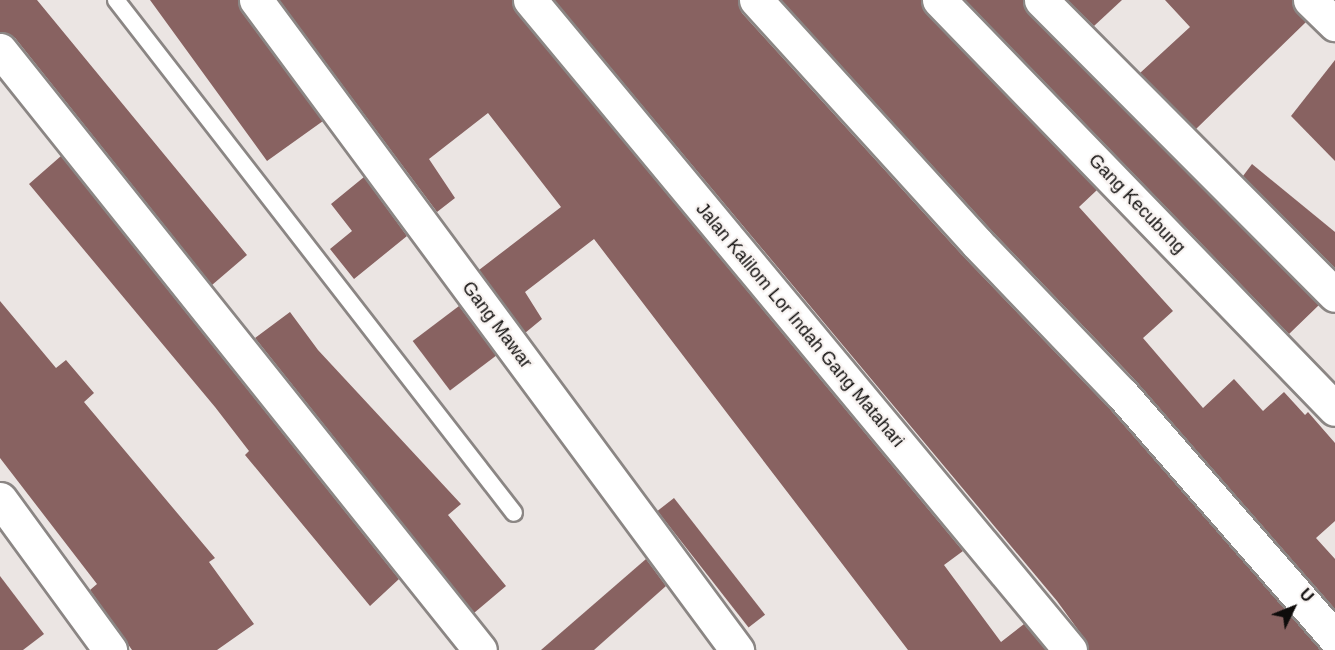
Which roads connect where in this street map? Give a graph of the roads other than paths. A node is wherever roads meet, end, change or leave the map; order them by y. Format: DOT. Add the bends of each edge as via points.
graph roads {
  1 [pos="116,0"];
  2 [pos="256,0"];
  3 [pos="530,0"];
  4 [pos="756,0"];
  5 [pos="939,0"];
  6 [pos="1041,0"];
  7 [pos="1310,0"];
  8 [pos="1335,24"];
  9 [pos="0,50"];
  10 [pos="1335,295"];
  11 [pos="1335,409"];
  12 [pos="0,499"];
  13 [pos="514,513"];
  14 [pos="1335,638"];
  15 [pos="110,650"];
  16 [pos="480,650"];
  17 [pos="736,650"];
  18 [pos="1070,650"];
  1 -- 13 [label="lane"];
  2 -- 17 [label="street, Gang Mawar"];
  3 -- 18 [label="street, Jalan Kalilom Lor Indah Gang Matahari"];
  4 -- 14 [label="street" via="977,243 1122,394"];
  5 -- 11 [label="street, Gang Kecubung"];
  6 -- 10 [label="street"];
  7 -- 8 [label="street"];
  9 -- 16 [label="street"];
  12 -- 15 [label="street"];
}
